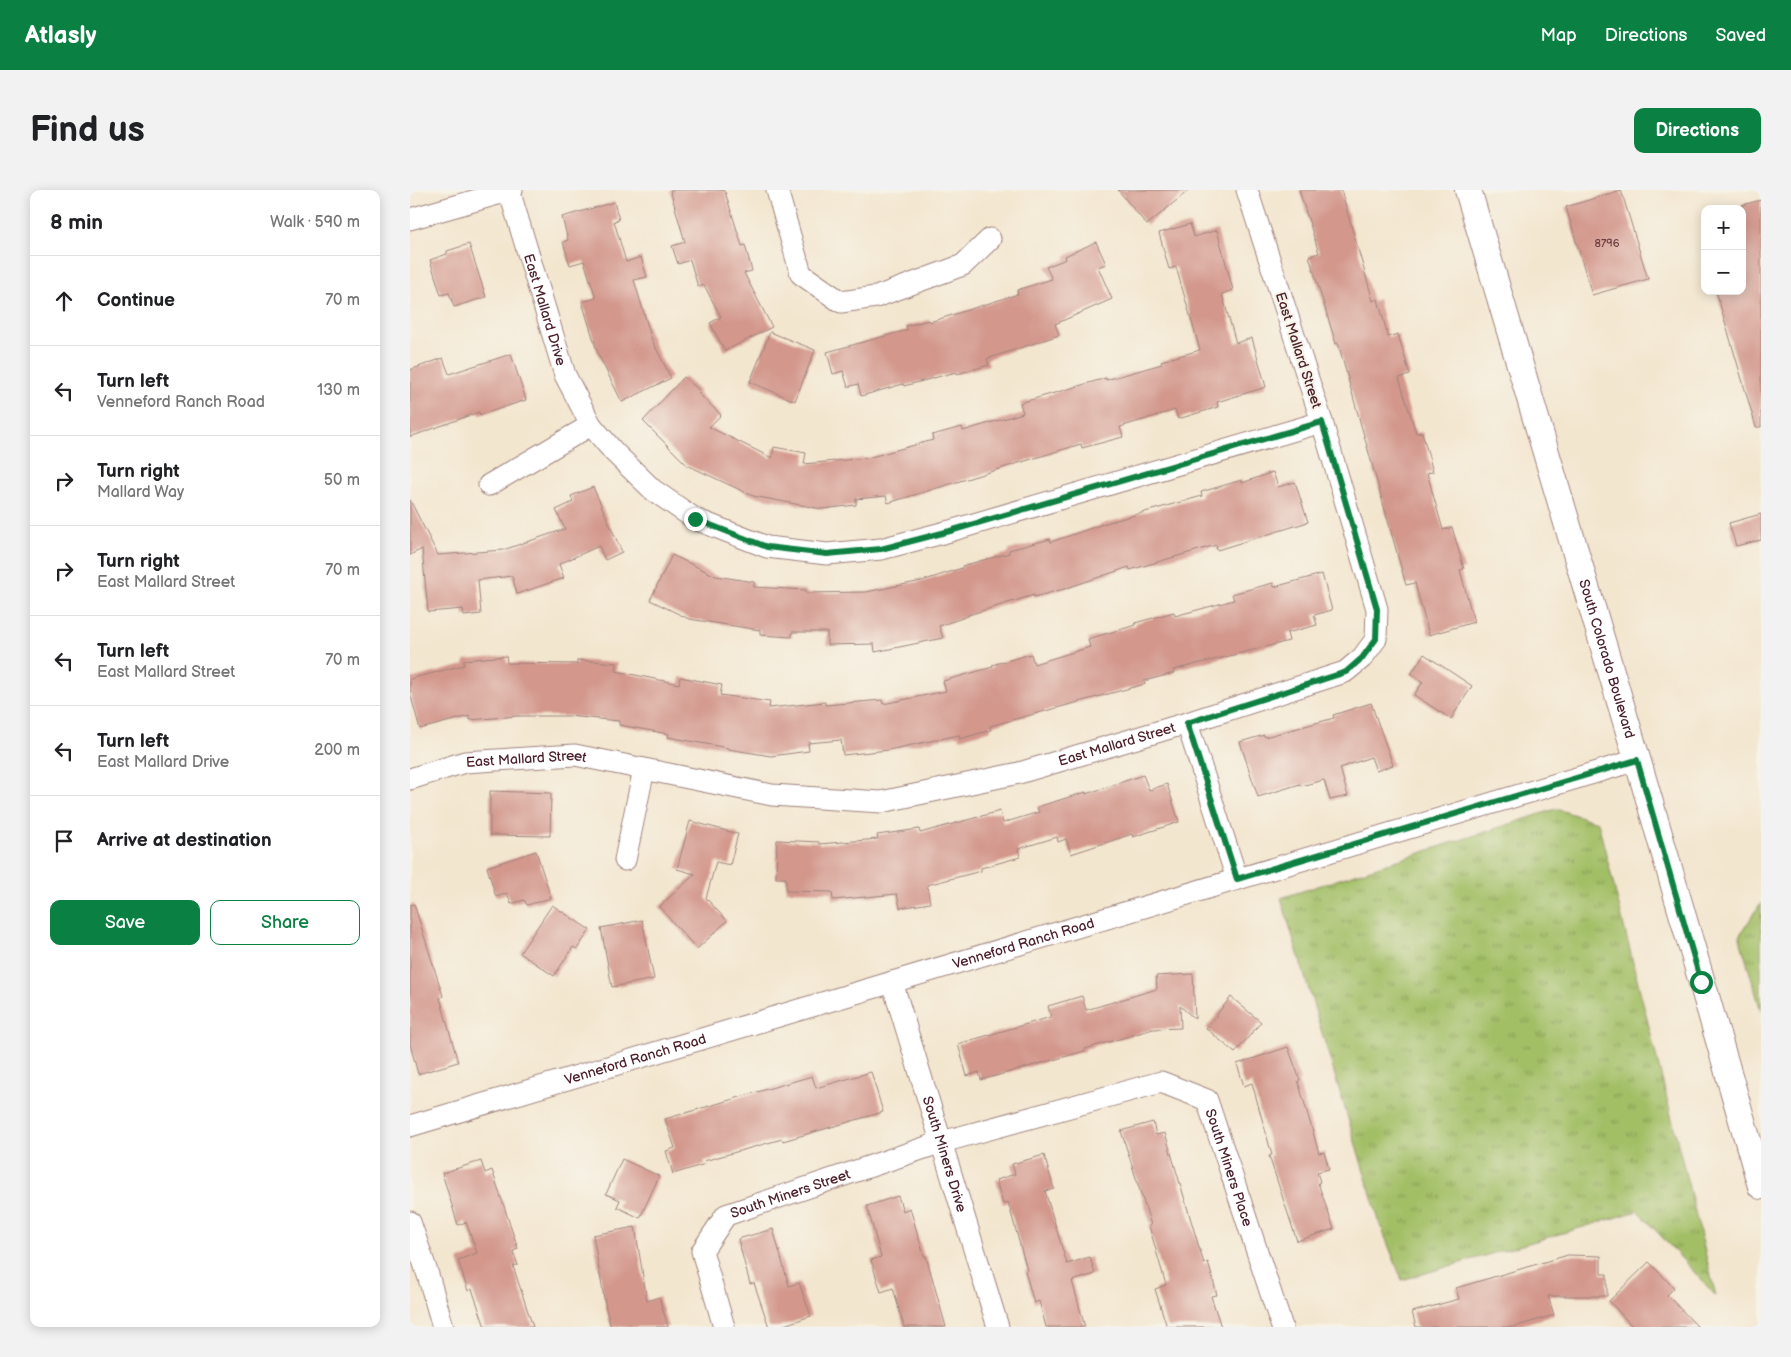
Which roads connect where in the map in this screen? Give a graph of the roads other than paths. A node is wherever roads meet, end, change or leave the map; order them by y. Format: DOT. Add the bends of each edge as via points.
graph roads {
  1 [pos="510,190"];
  2 [pos="777,190"];
  3 [pos="1247,190"];
  4 [pos="1468,190"];
  5 [pos="410,218"];
  6 [pos="990,239"];
  7 [pos="1322,422"];
  8 [pos="591,425"];
  9 [pos="489,485"];
  10 [pos="1187,723"];
  11 [pos="1637,760"];
  12 [pos="644,769"];
  13 [pos="410,779"];
  14 [pos="626,860"];
  15 [pos="1237,879"];
  16 [pos="892,982"];
  17 [pos="410,1126"];
  18 [pos="942,1142"];
  19 [pos="1761,1186"];
  20 [pos="410,1222"];
  21 [pos="443,1327"];
  22 [pos="724,1327"];
  23 [pos="998,1327"];
  24 [pos="1282,1327"];
  1 -- 5 [label="street"];
  1 -- 8 [label="street, East Mallard Drive" via="565,375"];
  2 -- 6 [label="street" via="801,274 841,302 876,297 963,265"];
  3 -- 7 [label="street, East Mallard Street"];
  4 -- 11 [label="main road, South Colorado Boulevard"];
  7 -- 8 [label="street, East Mallard Drive" via="950,531 881,549 827,554 767,547 695,519 653,490"];
  7 -- 10 [label="street, East Mallard Street" via="1377,609 1376,639 1346,672"];
  8 -- 9 [label="street"];
  10 -- 12 [label="street, East Mallard Street" via="1019,773 881,802 772,795"];
  10 -- 15 [label="street"];
  11 -- 15 [label="street, Venneford Ranch Road"];
  11 -- 19 [label="main road, South Colorado Boulevard"];
  12 -- 13 [label="street, East Mallard Street" via="575,755 465,762"];
  12 -- 14 [label="street"];
  15 -- 16 [label="street, Venneford Ranch Road"];
  16 -- 17 [label="street, Venneford Ranch Road"];
  16 -- 18 [label="street, South Miners Drive"];
  18 -- 22 [label="street, South Miners Street" via="726,1215 702,1251"];
  18 -- 23 [label="street, South Miners Drive"];
  18 -- 24 [label="street, South Miners Place" via="1161,1082 1207,1100"];
  20 -- 21 [label="street"];
}
